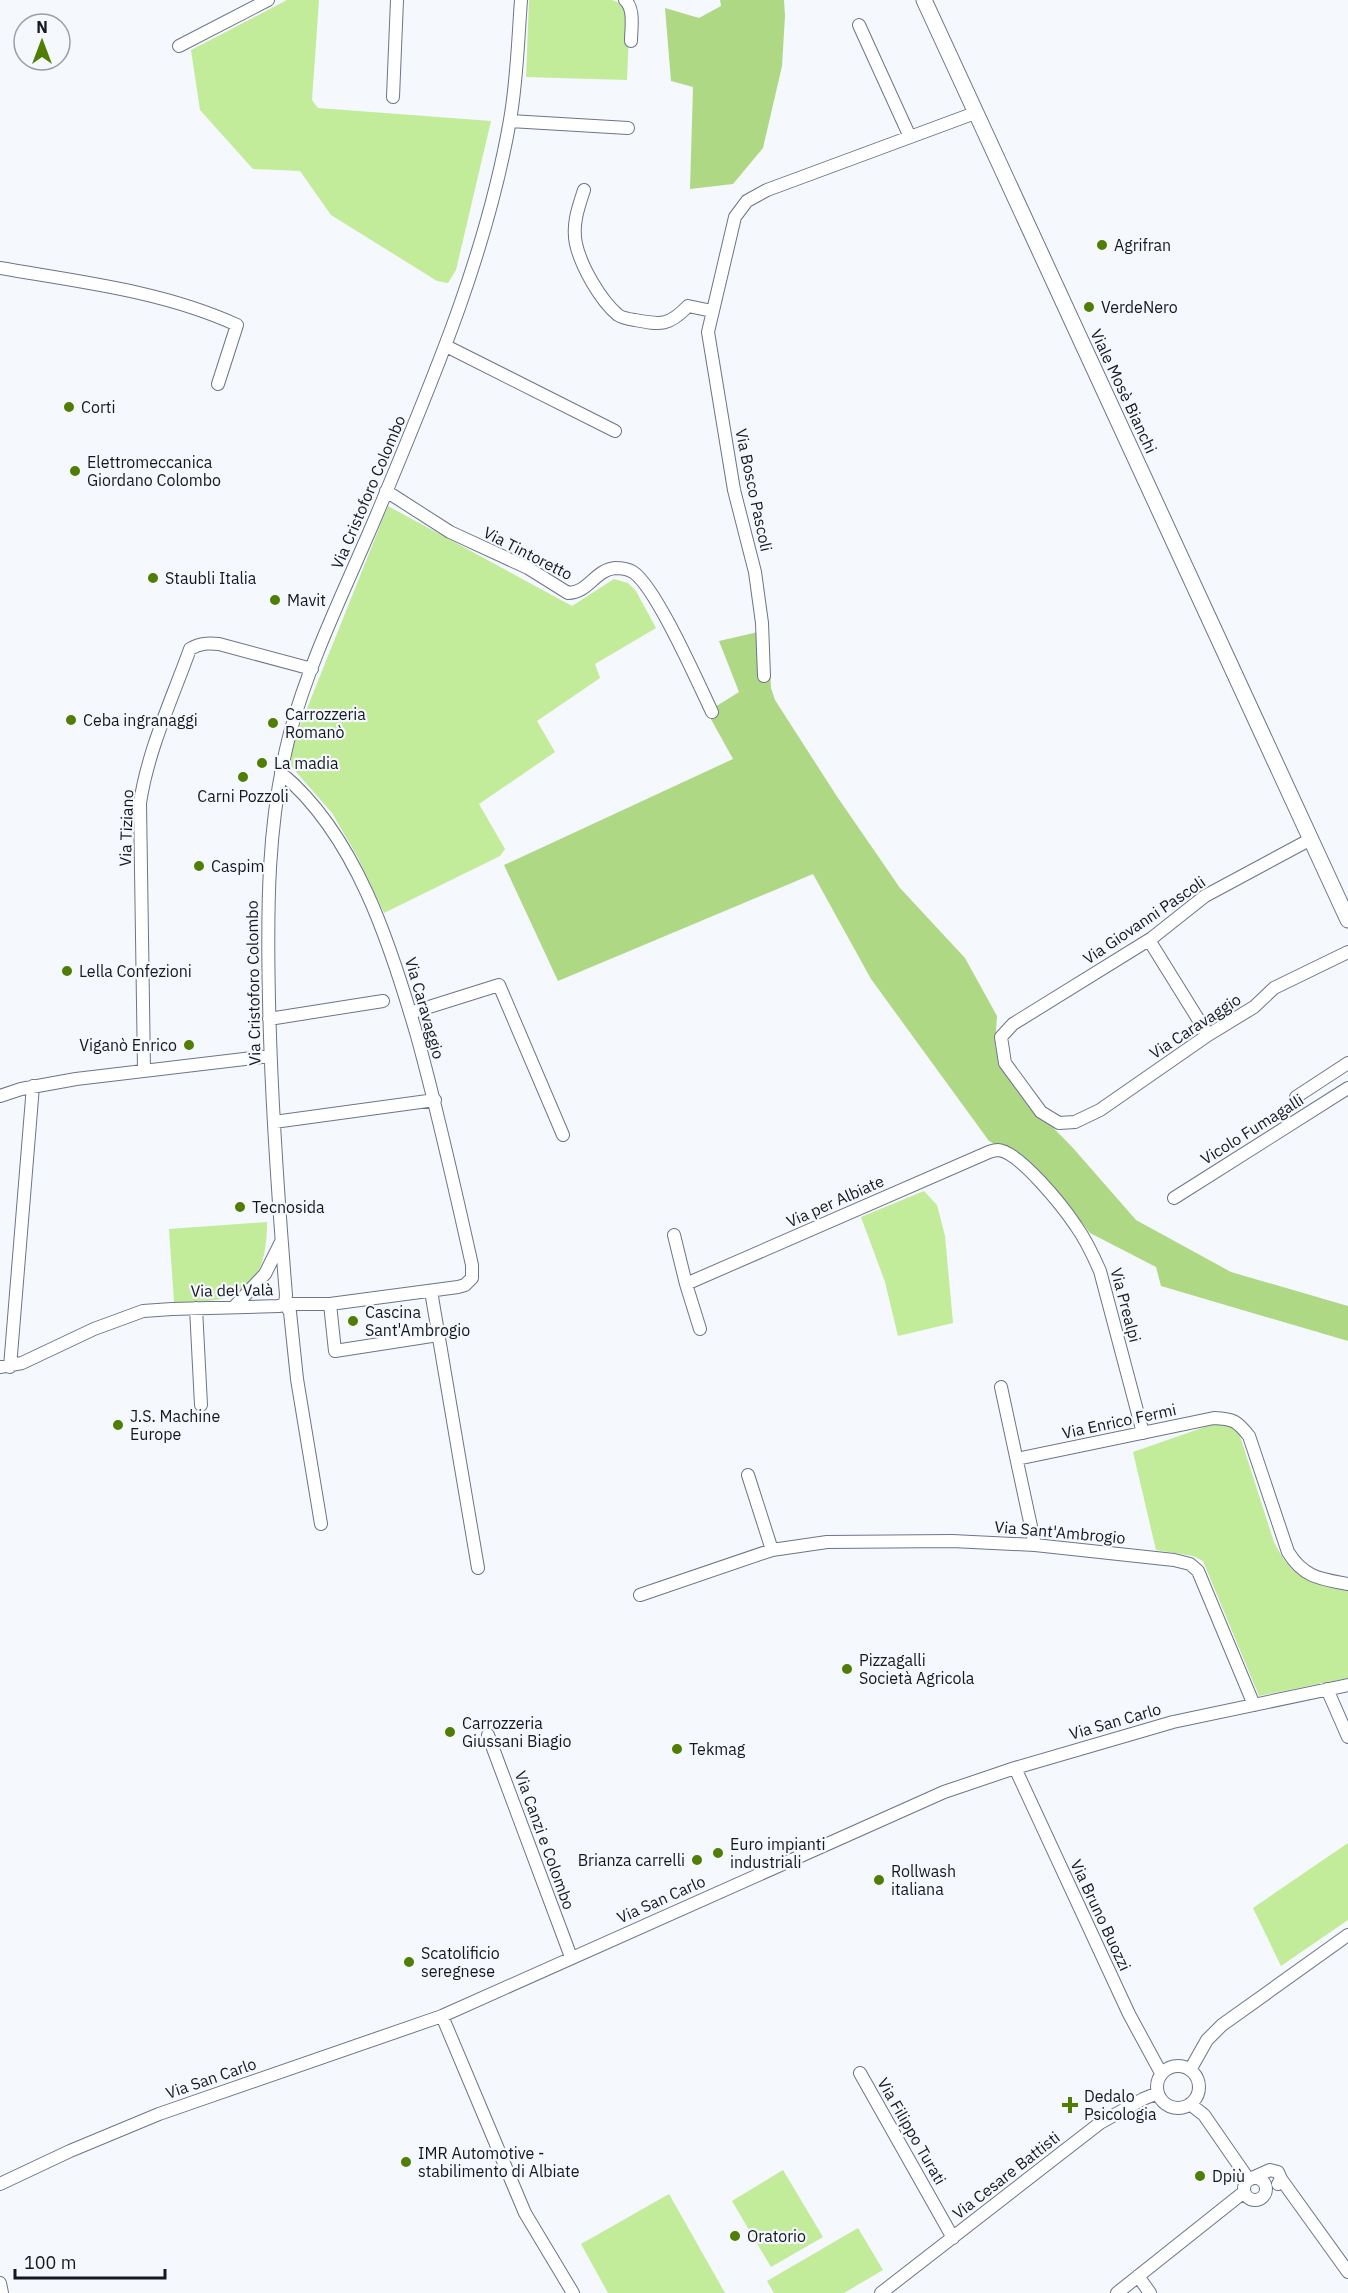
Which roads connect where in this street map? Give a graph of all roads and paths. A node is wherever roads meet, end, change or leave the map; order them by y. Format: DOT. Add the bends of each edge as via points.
graph roads {
  1 [pos="268,0"];
  2 [pos="396,0"];
  3 [pos="521,0"];
  4 [pos="625,0"];
  5 [pos="924,0"];
  6 [pos="859,25"];
  7 [pos="631,40"];
  8 [pos="179,46"];
  9 [pos="393,97"];
  10 [pos="975,113"];
  11 [pos="510,121"];
  12 [pos="628,128"];
  13 [pos="910,137"];
  14 [pos="584,190"];
  15 [pos="0,268"];
  16 [pos="712,311"];
  17 [pos="446,346"];
  18 [pos="218,384"];
  19 [pos="615,431"];
  20 [pos="386,491"];
  21 [pos="312,669"];
  22 [pos="764,676"];
  23 [pos="712,712"];
  24 [pos="281,773"];
  25 [pos="1311,839"];
  26 [pos="1348,920"];
  27 [pos="1149,940"];
  28 [pos="1348,952"];
  29 [pos="383,1001"];
  30 [pos="410,1013"];
  31 [pos="269,1019"];
  32 [pos="1208,1035"];
  33 [pos="270,1056"];
  34 [pos="1348,1063"];
  35 [pos="144,1070"];
  36 [pos="33,1086"];
  37 [pos="1348,1088"];
  38 [pos="0,1096"];
  39 [pos="1296,1097"];
  40 [pos="435,1100"];
  41 [pos="274,1122"];
  42 [pos="1059,1123"];
  43 [pos="563,1135"];
  44 [pos="999,1150"];
  45 [pos="1174,1198"];
  46 [pos="674,1235"];
  47 [pos="281,1241"];
  48 [pos="471,1280"];
  49 [pos="686,1284"];
  50 [pos="432,1291"];
  51 [pos="285,1304"];
  52 [pos="330,1305"];
  53 [pos="234,1307"];
  54 [pos="196,1308"];
  55 [pos="700,1329"];
  56 [pos="438,1335"];
  57 [pos="5,1367"];
  58 [pos="1001,1387"];
  59 [pos="201,1406"];
  60 [pos="1143,1433"];
  61 [pos="1017,1459"];
  62 [pos="748,1475"];
  63 [pos="321,1524"];
  64 [pos="1035,1545"];
  65 [pos="772,1550"];
  66 [pos="478,1568"];
  67 [pos="1348,1584"];
  68 [pos="640,1595"];
  69 [pos="1348,1685"];
  70 [pos="1327,1689"];
  71 [pos="1254,1704"];
  72 [pos="488,1736"];
  73 [pos="1348,1737"];
  74 [pos="1015,1768"];
  75 [pos="1348,1935"];
  76 [pos="571,1957"];
  77 [pos="442,2016"];
  78 [pos="1190,2070"];
  79 [pos="860,2073"];
  80 [pos="1161,2073"];
  81 [pos="1158,2093"];
  82 [pos="1190,2103"];
  83 [pos="1250,2179"];
  84 [pos="1281,2179"];
  85 [pos="0,2184"];
  86 [pos="1244,2192"];
  87 [pos="1266,2195"];
  88 [pos="953,2238"];
  89 [pos="1348,2272"];
  90 [pos="1138,2276"];
  91 [pos="0,2283"];
  92 [pos="2,2293"];
  93 [pos="573,2293"];
  94 [pos="881,2293"];
  95 [pos="1117,2293"];
  96 [pos="1150,2293"];
  1 -- 8 [label="street"];
  2 -- 9 [label="street"];
  3 -- 11 [label="street, Via Cristoforo Colombo"];
  4 -- 7 [label="street" via="631,9"];
  5 -- 10 [label="main road, Viale Mosè Bianchi"];
  6 -- 13 [label="street"];
  10 -- 13 [label="street, Via Bosco Pascoli"];
  10 -- 25 [label="main road, Viale Mosè Bianchi"];
  11 -- 12 [label="street"];
  11 -- 17 [label="street, Via Cristoforo Colombo" via="468,285"];
  13 -- 16 [label="street, Via Bosco Pascoli" via="747,201 735,218"];
  14 -- 16 [label="street" via="575,217 576,243 585,269 619,316 658,324 677,317 688,306"];
  15 -- 18 [label="street" via="142,293 237,325"];
  16 -- 22 [label="street, Via Bosco Pascoli" via="708,332 734,490 755,572"];
  17 -- 19 [label="street"];
  17 -- 20 [label="street, Via Cristoforo Colombo"];
  20 -- 21 [label="street, Via Cristoforo Colombo"];
  20 -- 23 [label="street, Via Tintoretto" via="450,532 528,568 568,593 581,590 602,572 617,568 634,573 669,625"];
  21 -- 24 [label="street, Via Cristoforo Colombo"];
  21 -- 35 [label="street, Via Tiziano" via="219,644 207,643 190,649 162,724 140,802"];
  24 -- 30 [label="street, Via Caravaggio" via="324,821 357,873 383,929"];
  24 -- 31 [label="street, Via Cristoforo Colombo" via="268,879"];
  25 -- 26 [label="main road, Viale Mosè Bianchi"];
  25 -- 27 [label="street, Via Giovanni Pascoli" via="1205,896"];
  27 -- 32 [label="street"];
  27 -- 42 [label="street, Via Giovanni Pascoli" via="1012,1024 1000,1037 1005,1063 1041,1112"];
  28 -- 32 [label="street, Via Caravaggio" via="1274,988 1254,1007"];
  29 -- 31 [label="street"];
  30 -- 40 [label="street, Via Caravaggio"];
  30 -- 43 [label="street" via="499,985"];
  31 -- 33 [label="street, Via Cristoforo Colombo"];
  32 -- 42 [label="street, Via Caravaggio" via="1100,1110 1075,1122"];
  33 -- 35 [label="street"];
  33 -- 41 [label="street, Via Cristoforo Colombo"];
  34 -- 39 [label="street"];
  35 -- 36 [label="street"];
  36 -- 38 [label="street"];
  36 -- 57 [label="street"];
  37 -- 45 [label="street, Vicolo Fumagalli"];
  40 -- 41 [label="street"];
  40 -- 48 [label="street, Via Caravaggio" via="472,1266"];
  41 -- 47 [label="street, Via Cristoforo Colombo"];
  44 -- 49 [label="street, Via per Albiate"];
  44 -- 60 [label="street, Via Prealpi" via="1026,1167 1051,1193 1077,1226 1093,1255"];
  46 -- 49 [label="street"];
  47 -- 51 [label="street"];
  47 -- 53 [label="street, Via Cristoforo Colombo" via="265,1274"];
  48 -- 50 [label="street, Via del Valà" via="465,1285"];
  49 -- 55 [label="street"];
  50 -- 52 [label="street, Via del Valà"];
  50 -- 56 [label="street"];
  51 -- 52 [label="street, Via del Valà"];
  51 -- 53 [label="street, Via del Valà"];
  51 -- 63 [label="street" via="290,1312 295,1368"];
  52 -- 56 [label="street" via="335,1351"];
  53 -- 54 [label="street, Via del Valà"];
  54 -- 57 [label="street, Via del Valà" via="158,1309 130,1315"];
  54 -- 59 [label="street"];
  56 -- 66 [label="street"];
  58 -- 61 [label="street"];
  60 -- 61 [label="street, Via Enrico Fermi"];
  60 -- 67 [label="street, Via Enrico Fermi" via="1214,1418 1238,1423 1249,1436 1288,1552 1296,1564 1318,1578"];
  61 -- 64 [label="street"];
  62 -- 65 [label="street"];
  64 -- 65 [label="street, Via Sant'Ambrogio" via="827,1542"];
  64 -- 71 [label="street, Via Sant'Ambrogio" via="1190,1563 1198,1571"];
  65 -- 68 [label="street"];
  69 -- 70 [label="street, Via San Carlo"];
  70 -- 71 [label="street, Via San Carlo"];
  70 -- 73 [label="street"];
  71 -- 74 [label="street, Via San Carlo" via="1173,1722"];
  72 -- 76 [label="street, Via Canzi e Colombo"];
  74 -- 76 [label="street, Via San Carlo" via="944,1792"];
  74 -- 80 [label="street, Via Bruno Buozzi" via="1129,2014"];
  75 -- 78 [label="street" via="1222,2025"];
  76 -- 77 [label="street, Via San Carlo"];
  77 -- 85 [label="street, Via San Carlo" via="159,2114"];
  77 -- 93 [label="street" via="525,2213"];
  78 -- 80 [label="street" via="1174,2066"];
  78 -- 82 [label="street" via="1197,2078 1198,2092"];
  79 -- 88 [label="street, Via Filippo Turati"];
  80 -- 81 [label="street" via="1156,2086"];
  81 -- 82 [label="street" via="1172,2107"];
  81 -- 88 [label="street, Via Cesare Battisti" via="1100,2123"];
  82 -- 83 [label="street" via="1204,2115"];
  83 -- 84 [label="street" via="1270,2170 1278,2172"];
  83 -- 86 [label="street"];
  83 -- 87 [label="street" via="1263,2180"];
  84 -- 87 [label="street"];
  84 -- 89 [label="street"];
  86 -- 87 [label="street" via="1252,2200"];
  86 -- 90 [label="street"];
  88 -- 94 [label="street, Via Cesare Battisti"];
  90 -- 95 [label="street"];
  90 -- 96 [label="street"];
  91 -- 92 [label="street"];
}
